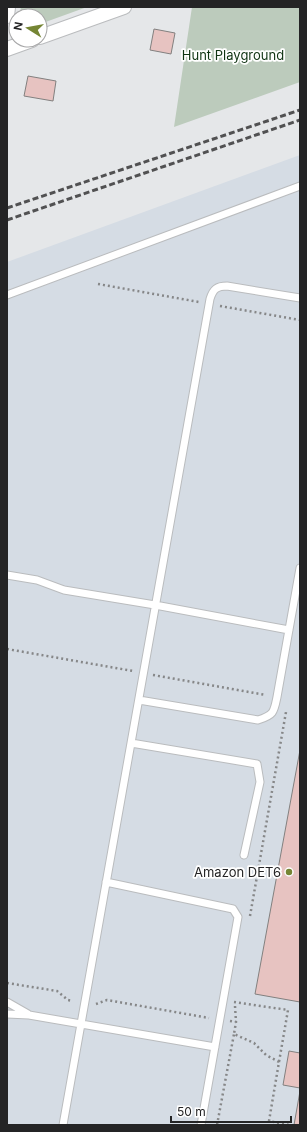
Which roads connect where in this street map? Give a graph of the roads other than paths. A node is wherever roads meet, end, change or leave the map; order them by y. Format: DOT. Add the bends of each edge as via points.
graph roads {
  1 [pos="8,7"];
  2 [pos="124,7"];
  3 [pos="7,16"];
  4 [pos="48,34"];
  5 [pos="300,186"];
  6 [pos="7,295"];
  7 [pos="300,298"];
  8 [pos="300,568"];
  9 [pos="7,576"];
  10 [pos="156,605"];
  11 [pos="289,630"];
  12 [pos="139,700"];
  13 [pos="131,743"];
  14 [pos="244,855"];
  15 [pos="106,882"];
  16 [pos="7,1002"];
  17 [pos="7,1014"];
  18 [pos="30,1015"];
  19 [pos="81,1024"];
  20 [pos="215,1047"];
  21 [pos="63,1125"];
  22 [pos="202,1125"];
  1 -- 3 [label="street"];
  2 -- 4 [label="street"];
  5 -- 6 [label="lane"];
  7 -- 10 [label="lane" via="227,286 220,286 212,292"];
  8 -- 11 [label="lane"];
  9 -- 10 [label="lane" via="37,580 64,590"];
  10 -- 11 [label="lane"];
  10 -- 12 [label="lane"];
  11 -- 12 [label="lane" via="274,711 270,716 258,720"];
  12 -- 13 [label="lane"];
  13 -- 14 [label="lane" via="257,764 260,782"];
  13 -- 15 [label="lane"];
  15 -- 19 [label="lane"];
  15 -- 20 [label="lane" via="233,909 238,917"];
  16 -- 18 [label="lane"];
  17 -- 18 [label="lane"];
  18 -- 19 [label="lane"];
  19 -- 20 [label="lane"];
  19 -- 21 [label="lane"];
  20 -- 22 [label="lane"];
}
